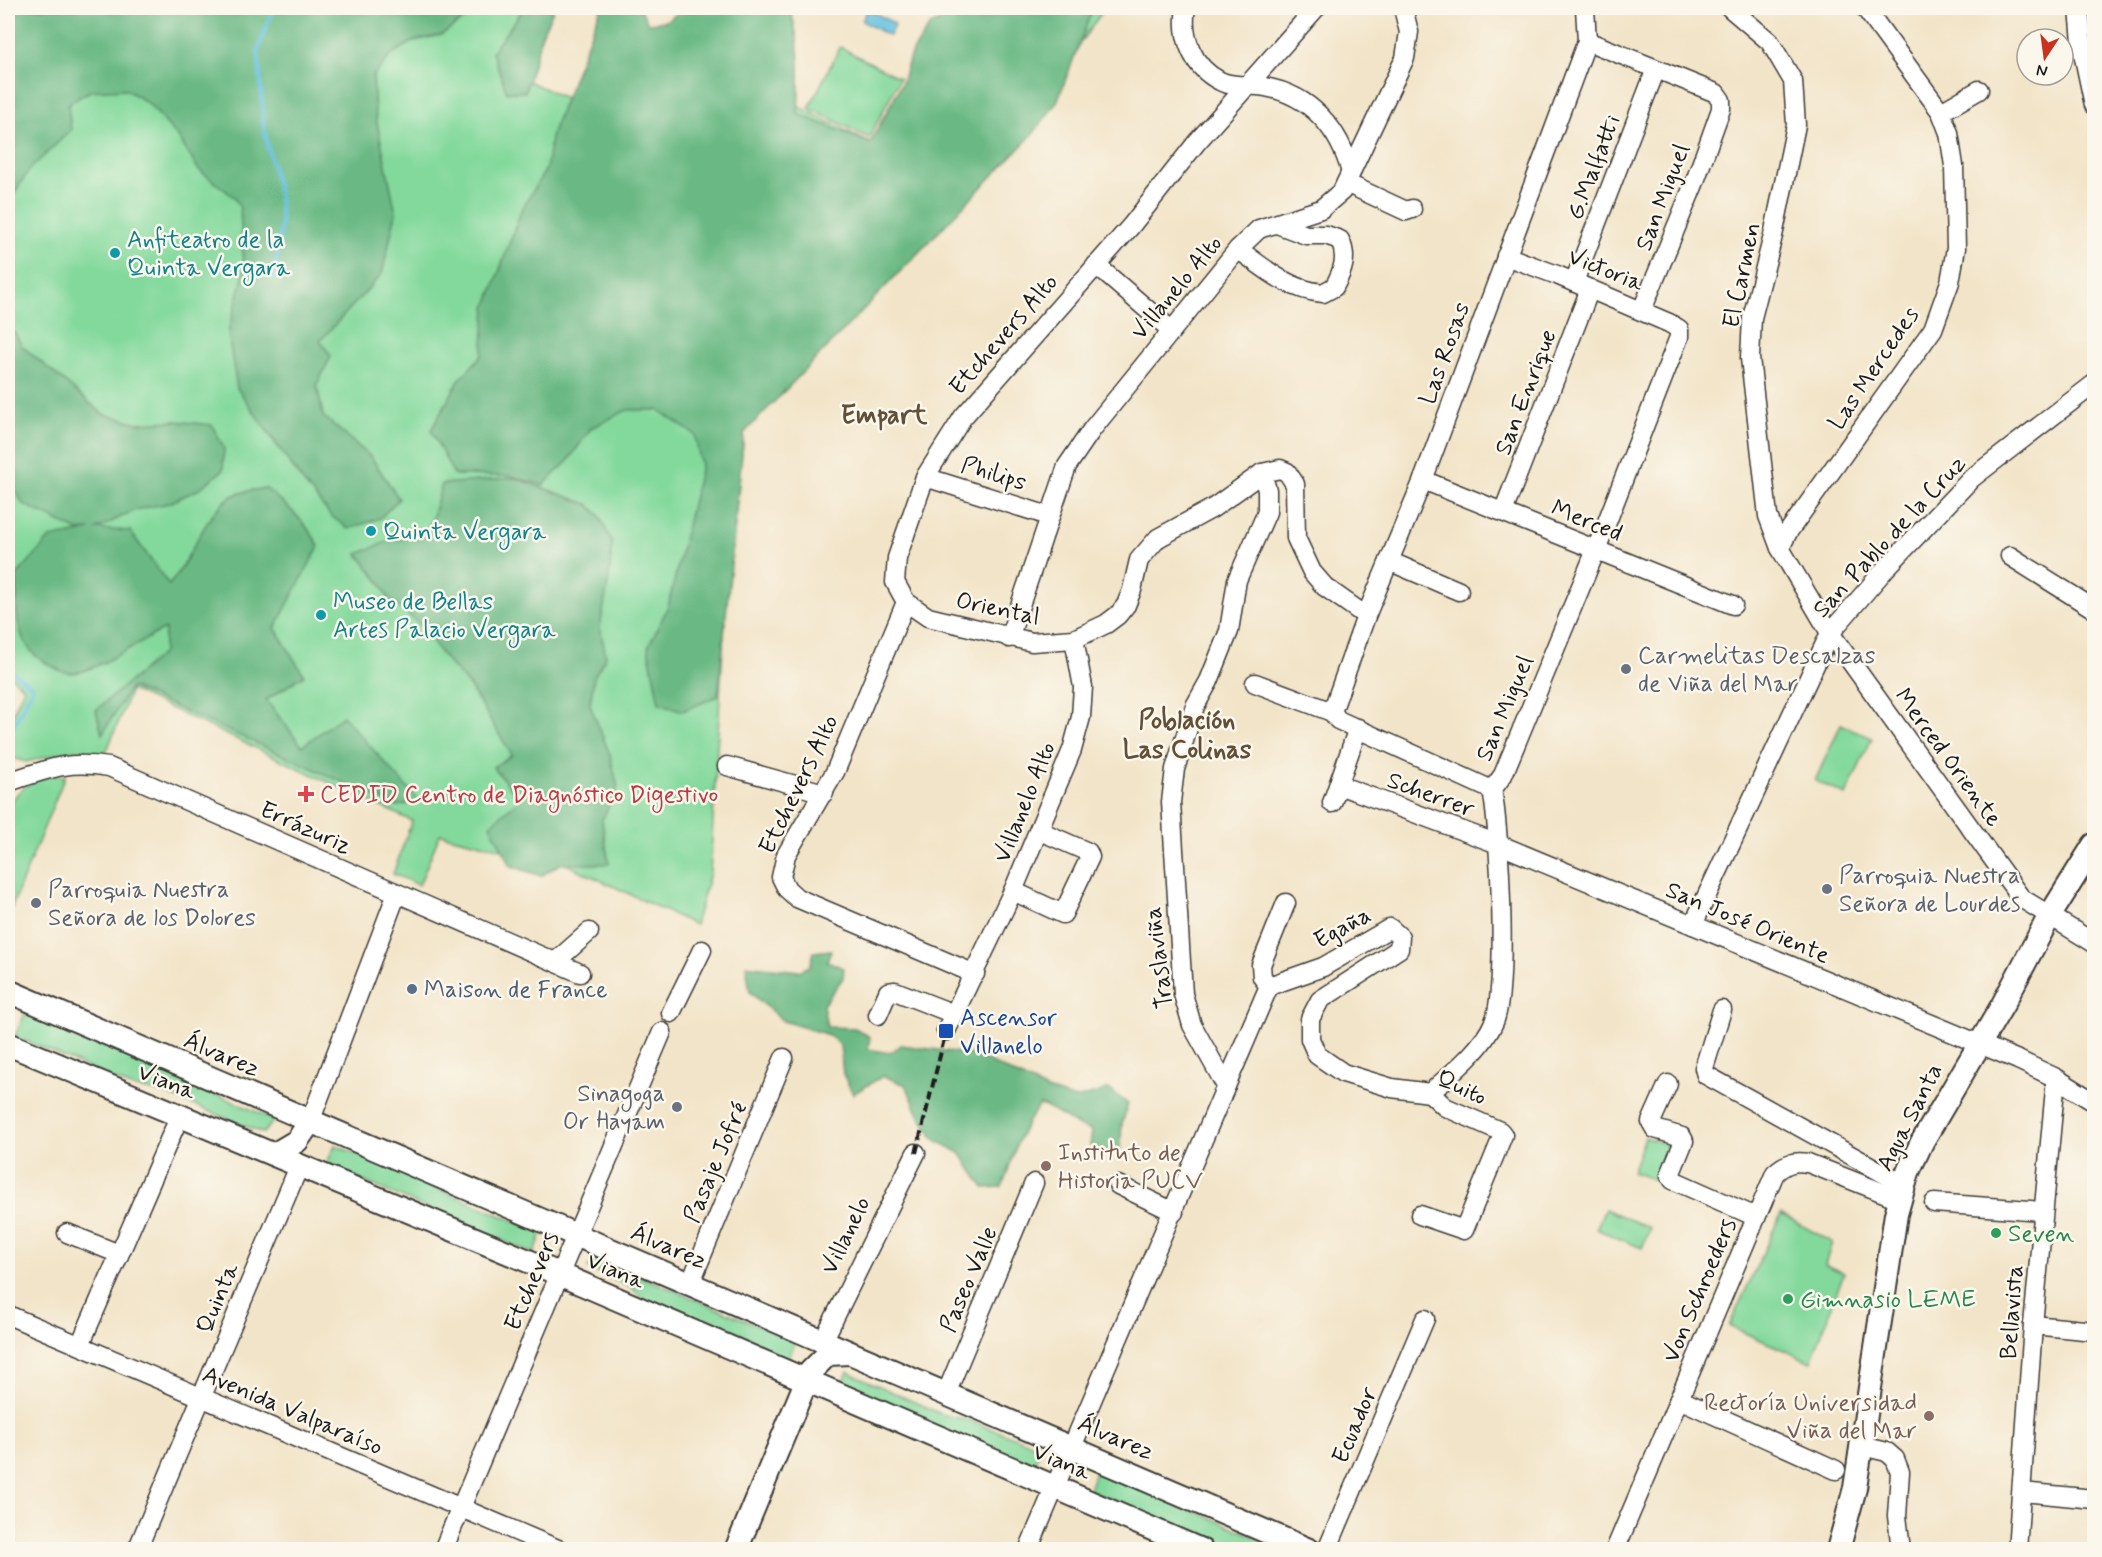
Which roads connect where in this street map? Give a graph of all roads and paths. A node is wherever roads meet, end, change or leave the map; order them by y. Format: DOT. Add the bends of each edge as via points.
graph roads {
  1 [pos="1186,8"];
  2 [pos="1316,8"];
  3 [pos="1403,8"];
  4 [pos="1585,8"];
  5 [pos="1730,8"];
  6 [pos="1865,8"];
  7 [pos="2079,8"];
  8 [pos="1587,41"];
  9 [pos="1656,69"];
  10 [pos="1247,86"];
  11 [pos="1978,90"];
  12 [pos="2094,105"];
  13 [pos="1941,112"];
  14 [pos="1349,178"];
  15 [pos="1412,209"];
  16 [pos="1277,224"];
  17 [pos="1238,249"];
  18 [pos="1506,256"];
  19 [pos="1096,265"];
  20 [pos="1582,285"];
  21 [pos="1642,310"];
  22 [pos="1171,330"];
  23 [pos="1679,338"];
  24 [pos="2094,384"];
  25 [pos="1262,473"];
  26 [pos="925,477"];
  27 [pos="1423,480"];
  28 [pos="1503,512"];
  29 [pos="1049,516"];
  30 [pos="1780,548"];
  31 [pos="1596,550"];
  32 [pos="2010,556"];
  33 [pos="1389,561"];
  34 [pos="1459,591"];
  35 [pos="906,602"];
  36 [pos="1733,605"];
  37 [pos="2094,609"];
  38 [pos="1366,616"];
  39 [pos="1811,629"];
  40 [pos="1830,633"];
  41 [pos="1009,638"];
  42 [pos="1074,639"];
  43 [pos="1255,683"];
  44 [pos="1332,712"];
  45 [pos="1358,728"];
  46 [pos="727,766"];
  47 [pos="8,782"];
  48 [pos="1347,788"];
  49 [pos="1492,790"];
  50 [pos="824,793"];
  51 [pos="1332,803"];
  52 [pos="1040,831"];
  53 [pos="1498,844"];
  54 [pos="2094,845"];
  55 [pos="1013,891"];
  56 [pos="397,893"];
  57 [pos="1286,903"];
  58 [pos="2049,917"];
  59 [pos="1693,925"];
  60 [pos="589,932"];
  61 [pos="2094,943"];
  62 [pos="702,950"];
  63 [pos="555,962"];
  64 [pos="580,973"];
  65 [pos="975,974"];
  66 [pos="1269,986"];
  67 [pos="8,991"];
  68 [pos="1722,1010"];
  69 [pos="671,1013"];
  70 [pos="954,1014"];
  71 [pos="878,1015"];
  72 [pos="946,1031"];
  73 [pos="662,1032"];
  74 [pos="8,1044"];
  75 [pos="1979,1044"];
  76 [pos="784,1058"];
  77 [pos="1331,1066"];
  78 [pos="2056,1078"];
  79 [pos="1668,1084"];
  80 [pos="1226,1086"];
  81 [pos="1430,1093"];
  82 [pos="2094,1102"];
  83 [pos="180,1115"];
  84 [pos="310,1122"];
  85 [pos="916,1153"];
  86 [pos="275,1154"];
  87 [pos="300,1164"];
  88 [pos="1034,1183"];
  89 [pos="1118,1185"];
  90 [pos="1901,1192"];
  91 [pos="1934,1203"];
  92 [pos="2043,1211"];
  93 [pos="1174,1212"];
  94 [pos="1420,1215"];
  95 [pos="1756,1217"];
  96 [pos="67,1233"];
  97 [pos="576,1236"];
  98 [pos="119,1254"];
  99 [pos="559,1275"];
  100 [pos="690,1284"];
  101 [pos="8,1315"];
  102 [pos="1425,1319"];
  103 [pos="2033,1325"];
  104 [pos="2094,1330"];
  105 [pos="823,1341"];
  106 [pos="80,1345"];
  107 [pos="849,1353"];
  108 [pos="806,1381"];
  109 [pos="946,1394"];
  110 [pos="202,1397"];
  111 [pos="1679,1399"];
  112 [pos="1862,1446"];
  113 [pos="1072,1448"];
  114 [pos="1836,1470"];
  115 [pos="1055,1487"];
  116 [pos="2022,1492"];
  117 [pos="2094,1499"];
  118 [pos="461,1508"];
  119 [pos="137,1550"];
  120 [pos="443,1550"];
  121 [pos="560,1550"];
  122 [pos="736,1550"];
  123 [pos="1028,1550"];
  124 [pos="1201,1550"];
  125 [pos="1309,1550"];
  126 [pos="1327,1550"];
  127 [pos="1615,1550"];
  128 [pos="1838,1550"];
  129 [pos="1901,1550"];
  130 [pos="2017,1550"];
  1 -- 10 [label="street" via="1183,26 1200,66 1221,82"];
  2 -- 10 [label="street, Etchevers Alto"];
  3 -- 14 [label="street, Villanelo Alto" via="1409,32 1405,58"];
  4 -- 8 [label="street, Las Rosas"];
  5 -- 30 [label="street, El Carmen" via="1770,42 1793,81 1796,125 1752,318 1750,358 1768,516"];
  6 -- 13 [label="street, Las Mercedes"];
  7 -- 12 [label="street"];
  8 -- 9 [label="street"];
  8 -- 18 [label="street, Las Rosas"];
  9 -- 20 [label="street, G.Malfatti"];
  9 -- 21 [label="street, San Miguel" via="1716,93 1721,109"];
  10 -- 14 [label="street" via="1266,87 1302,100 1321,116 1346,151"];
  10 -- 19 [label="street, Etchevers Alto"];
  11 -- 13 [label="street"];
  13 -- 30 [label="street, Las Mercedes" via="1949,133 1956,248 1933,329"];
  14 -- 15 [label="street" via="1406,211"];
  14 -- 16 [label="street, Villanelo Alto" via="1342,191 1321,208"];
  16 -- 17 [label="street, Villanelo Alto" via="1259,229"];
  16 -- 17 [label="street" via="1306,235 1340,240 1344,261 1334,287 1323,293 1291,285"];
  17 -- 22 [label="street, Villanelo Alto"];
  18 -- 20 [label="street, Victoria"];
  18 -- 27 [label="street, Las Rosas"];
  19 -- 22 [label="street"];
  19 -- 26 [label="street, Etchevers Alto" via="963,417"];
  20 -- 21 [label="street, Victoria"];
  20 -- 28 [label="street, San Enrique"];
  21 -- 23 [label="street, Victoria" via="1679,329"];
  22 -- 29 [label="street, Villanelo Alto" via="1067,466"];
  23 -- 31 [label="street, San Miguel"];
  24 -- 40 [label="street, San Pablo de la Cruz" via="1972,478"];
  25 -- 38 [label="street" via="1281,469 1292,477 1296,538 1302,555 1325,587"];
  25 -- 42 [label="street, Oriental" via="1213,508 1158,538 1139,560 1132,590 1119,615"];
  25 -- 80 [label="street, Traslaviña" via="1267,512 1237,580 1229,630 1195,706 1175,769 1171,801 1183,994 1192,1025"];
  26 -- 29 [label="street, Philips"];
  26 -- 35 [label="street, Etchevers Alto" via="895,570 895,582"];
  27 -- 28 [label="street, Merced"];
  27 -- 33 [label="street, Las Rosas"];
  28 -- 31 [label="street, Merced"];
  29 -- 41 [label="street, Villanelo Alto"];
  30 -- 40 [label="street, El Carmen"];
  31 -- 36 [label="street, Merced"];
  31 -- 49 [label="street, San Miguel" via="1503,775"];
  32 -- 37 [label="street"];
  33 -- 34 [label="street"];
  33 -- 38 [label="street, Las Rosas"];
  35 -- 41 [label="street, Oriental" via="928,617"];
  35 -- 50 [label="street, Etchevers Alto"];
  38 -- 44 [label="street, Las Rosas"];
  39 -- 40 [label="street"];
  40 -- 58 [label="street, Merced Oriente" via="2021,898"];
  40 -- 59 [label="street, San Pablo de la Cruz"];
  41 -- 42 [label="street, Oriental" via="1032,642"];
  42 -- 52 [label="street, Villanelo Alto" via="1083,687 1081,717"];
  43 -- 44 [label="street"];
  44 -- 45 [label="street" via="1338,720"];
  45 -- 49 [label="street"];
  45 -- 51 [label="street"];
  46 -- 50 [label="street"];
  47 -- 56 [label="street, Errázuriz" via="57,765 86,763 109,767"];
  48 -- 53 [label="street, Scherrer"];
  49 -- 53 [label="street, San Miguel"];
  50 -- 65 [label="street, Etchevers Alto" via="786,855 781,877 796,898"];
  52 -- 55 [label="street, Villanelo Alto"];
  52 -- 55 [label="street" via="1088,852 1090,857 1064,914"];
  53 -- 59 [label="street, San José Oriente"];
  53 -- 81 [label="street, San Miguel" via="1501,989 1497,1016 1483,1040"];
  54 -- 58 [label="main road, Agua Santa"];
  55 -- 65 [label="street, Villanelo Alto"];
  56 -- 63 [label="street, Errázuriz"];
  56 -- 84 [label="street"];
  57 -- 66 [label="street" via="1261,966 1262,977"];
  58 -- 61 [label="street, Merced Oriente"];
  58 -- 75 [label="main road, Agua Santa"];
  59 -- 75 [label="street, San José Oriente"];
  60 -- 63 [label="street"];
  62 -- 69 [label="street"];
  63 -- 64 [label="street, Errázuriz"];
  65 -- 70 [label="street, Villanelo Alto"];
  66 -- 77 [label="street, Egaña" via="1323,967 1387,929 1393,929 1400,937 1399,950 1392,956 1320,1000 1310,1019 1310,1039 1317,1055"];
  66 -- 80 [label="street"];
  67 -- 84 [label="main road, Álvarez"];
  68 -- 90 [label="street" via="1704,1068 1706,1075"];
  70 -- 71 [label="street" via="895,991 888,992"];
  70 -- 72 [label="street, Villanelo Alto"];
  73 -- 97 [label="street, Etchevers"];
  74 -- 83 [label="main road, Viana"];
  75 -- 78 [label="street, San José Oriente"];
  75 -- 90 [label="main road, Agua Santa" via="1922,1142"];
  76 -- 100 [label="street, Pasaje Jofré"];
  77 -- 81 [label="street, Quito" via="1392,1088"];
  78 -- 82 [label="street, San José Oriente"];
  78 -- 92 [label="street, Bellavista"];
  79 -- 95 [label="street" via="1651,1122 1655,1129 1684,1141 1670,1175 1672,1180"];
  80 -- 93 [label="street"];
  81 -- 94 [label="street, Quito" via="1440,1104 1502,1133 1464,1230"];
  83 -- 86 [label="main road, Viana"];
  83 -- 98 [label="street"];
  84 -- 86 [label="main road" via="297,1141"];
  84 -- 97 [label="main road, Álvarez"];
  85 -- 105 [label="street, Villanelo"];
  86 -- 87 [label="main road, Viana"];
  87 -- 99 [label="main road, Viana"];
  87 -- 110 [label="street, Quinta"];
  88 -- 109 [label="street, Paseo Valle"];
  89 -- 93 [label="street"];
  90 -- 95 [label="street, Von Schroeders" via="1796,1161 1776,1173"];
  90 -- 112 [label="main road, Agua Santa"];
  91 -- 92 [label="street"];
  92 -- 103 [label="street, Bellavista"];
  93 -- 113 [label="street"];
  95 -- 111 [label="street, Von Schroeders"];
  96 -- 98 [label="street"];
  97 -- 99 [label="street, Etchevers"];
  97 -- 100 [label="main road, Álvarez"];
  98 -- 106 [label="street"];
  99 -- 108 [label="main road, Viana"];
  99 -- 118 [label="street, Etchevers"];
  100 -- 105 [label="main road, Álvarez"];
  101 -- 106 [label="street, Avenida Valparaíso"];
  102 -- 126 [label="street, Ecuador"];
  103 -- 104 [label="street"];
  103 -- 116 [label="street, Bellavista"];
  105 -- 107 [label="main road, Álvarez"];
  106 -- 110 [label="street, Avenida Valparaíso"];
  107 -- 108 [label="main road" via="835,1352 821,1358"];
  107 -- 109 [label="main road, Álvarez"];
  108 -- 115 [label="main road, Viana"];
  108 -- 122 [label="main road"];
  109 -- 113 [label="main road, Álvarez"];
  110 -- 118 [label="street, Avenida Valparaíso"];
  110 -- 119 [label="street, Quinta"];
  111 -- 114 [label="street"];
  111 -- 127 [label="street, Von Schroeders"];
  112 -- 128 [label="main road, Agua Santa"];
  112 -- 129 [label="street" via="1887,1452 1900,1472 1897,1516"];
  113 -- 115 [label="street"];
  113 -- 125 [label="main road, Álvarez"];
  115 -- 123 [label="street"];
  115 -- 124 [label="main road, Viana"];
  116 -- 117 [label="street"];
  116 -- 130 [label="street, Bellavista"];
  118 -- 120 [label="street, Etchevers"];
  118 -- 121 [label="street, Avenida Valparaíso"];
}
